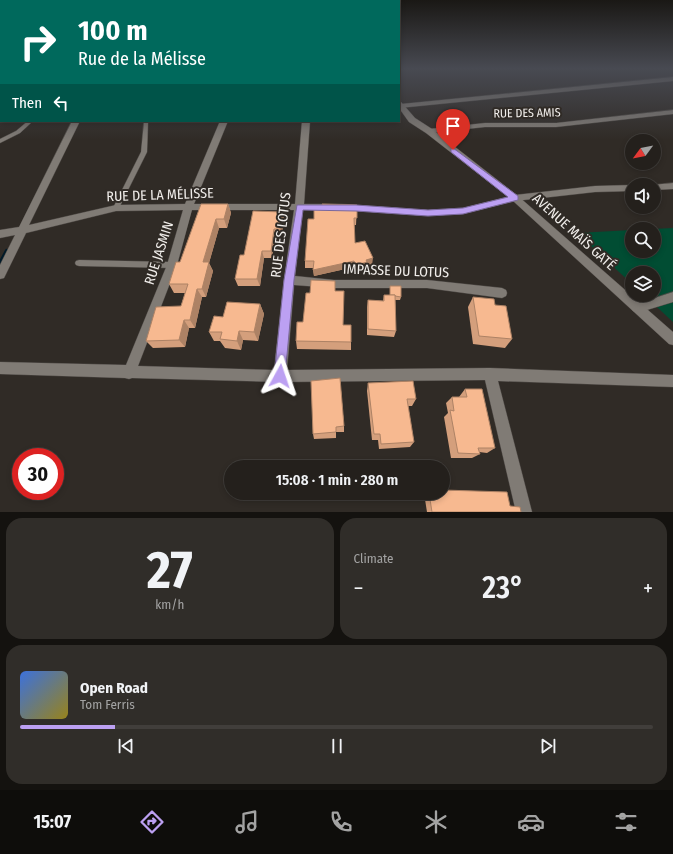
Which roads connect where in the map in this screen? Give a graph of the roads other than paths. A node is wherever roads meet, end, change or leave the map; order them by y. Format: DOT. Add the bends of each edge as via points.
graph roads {
  1 [pos="521,93"];
  2 [pos="400,104"];
  3 [pos="673,112"];
  4 [pos="30,122"];
  5 [pos="76,122"];
  6 [pos="224,122"];
  7 [pos="306,122"];
  8 [pos="146,123"];
  9 [pos="429,131"];
  10 [pos="0,141"];
  11 [pos="673,186"];
  12 [pos="661,187"];
  13 [pos="625,188"];
  14 [pos="515,198"];
  15 [pos="188,206"];
  16 [pos="300,207"];
  17 [pos="116,208"];
  18 [pos="23,230"];
  19 [pos="0,234"];
  20 [pos="79,263"];
  21 [pos="172,266"];
  22 [pos="0,275"];
  23 [pos="289,280"];
  24 [pos="502,292"];
  25 [pos="673,297"];
  26 [pos="637,308"];
  27 [pos="673,340"];
  28 [pos="0,368"];
  29 [pos="129,373"];
  30 [pos="490,374"];
  31 [pos="280,376"];
  32 [pos="673,381"];
  33 [pos="524,512"];
  1 -- 2 [label="street"];
  2 -- 9 [label="street, AVENUE MAÏS GATÉ" via="412,120"];
  3 -- 9 [label="street, RUE DES AMIS" via="556,125 485,125"];
  4 -- 10 [label="lane" via="18,132"];
  5 -- 18 [label="street"];
  6 -- 15 [label="street, RUE JASMIN"];
  7 -- 16 [label="street, RUE DES LOTUS"];
  8 -- 17 [label="lane" via="144,152"];
  9 -- 14 [label="street, AVENUE MAÏS GATÉ"];
  11 -- 12 [label="street"];
  13 -- 14 [label="street, RUE DE LA MÉLISSE"];
  14 -- 16 [label="street, RUE DE LA MÉLISSE" via="463,211 428,213"];
  14 -- 26 [label="street, AVENUE MAÏS GATÉ"];
  15 -- 16 [label="street, RUE DE LA MÉLISSE"];
  15 -- 17 [label="street, RUE DE LA MÉLISSE"];
  15 -- 21 [label="street, RUE JASMIN"];
  16 -- 23 [label="street, RUE DES LOTUS"];
  17 -- 18 [label="street, RUE DE LA MÉLISSE"];
  18 -- 19 [label="street, RUE DE LA MÉLISSE"];
  18 -- 22 [label="street"];
  20 -- 21 [label="lane"];
  21 -- 29 [label="street, RUE JASMIN"];
  23 -- 24 [label="street, IMPASSE DU LOTUS" via="334,284 428,284"];
  23 -- 31 [label="street, RUE DES LOTUS"];
  25 -- 26 [label="street"];
  26 -- 27 [label="street, AVENUE MAÏS GATÉ"];
  28 -- 29 [label="street"];
  29 -- 31 [label="street"];
  30 -- 31 [label="street"];
  30 -- 32 [label="street"];
  30 -- 33 [label="street"];
}
